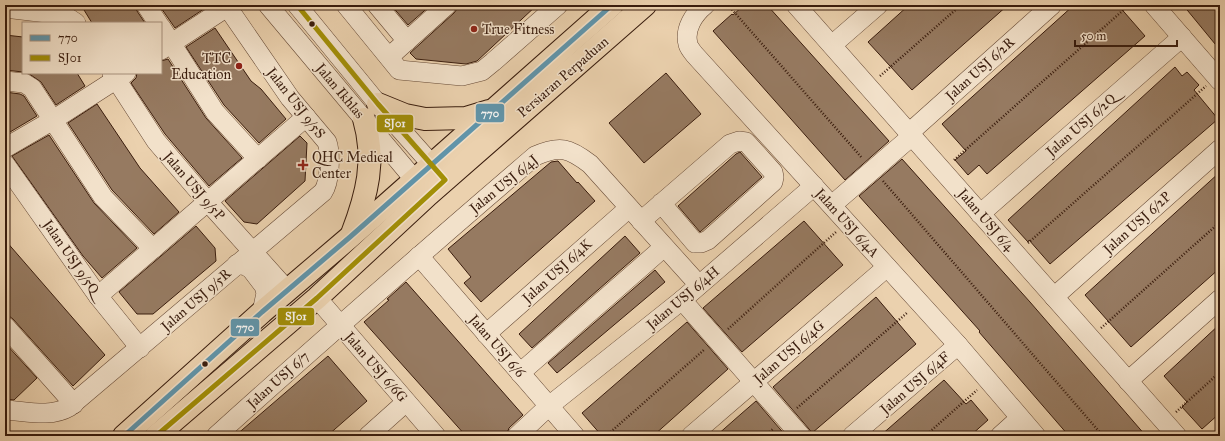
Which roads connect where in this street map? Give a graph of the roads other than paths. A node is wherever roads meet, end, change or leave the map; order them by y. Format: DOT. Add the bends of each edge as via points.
graph roads {
  1 [pos="146,5"];
  2 [pos="268,5"];
  3 [pos="297,5"];
  4 [pos="346,5"];
  5 [pos="377,5"];
  6 [pos="447,5"];
  7 [pos="558,5"];
  8 [pos="645,5"];
  9 [pos="705,5"];
  10 [pos="796,5"];
  11 [pos="878,5"];
  12 [pos="1052,5"];
  13 [pos="1154,5"];
  14 [pos="227,6"];
  15 [pos="5,8"];
  16 [pos="603,8"];
  17 [pos="68,14"];
  18 [pos="157,22"];
  19 [pos="617,30"];
  20 [pos="1182,37"];
  21 [pos="164,40"];
  22 [pos="407,41"];
  23 [pos="832,46"];
  24 [pos="389,57"];
  25 [pos="118,75"];
  26 [pos="1218,79"];
  27 [pos="5,81"];
  28 [pos="494,109"];
  29 [pos="371,111"];
  30 [pos="306,117"];
  31 [pos="53,120"];
  32 [pos="910,135"];
  33 [pos="5,148"];
  34 [pos="1220,149"];
  35 [pos="258,159"];
  36 [pos="5,164"];
  37 [pos="438,172"];
  38 [pos="814,186"];
  39 [pos="421,188"];
  40 [pos="208,202"];
  41 [pos="661,204"];
  42 [pos="832,205"];
  43 [pos="980,214"];
  44 [pos="635,215"];
  45 [pos="350,237"];
  46 [pos="664,247"];
  47 [pos="153,250"];
  48 [pos="253,251"];
  49 [pos="419,256"];
  50 [pos="237,264"];
  51 [pos="887,267"];
  52 [pos="699,285"];
  53 [pos="287,290"];
  54 [pos="98,296"];
  55 [pos="1054,297"];
  56 [pos="317,298"];
  57 [pos="1220,299"];
  58 [pos="682,300"];
  59 [pos="262,312"];
  60 [pos="340,325"];
  61 [pos="5,326"];
  62 [pos="486,334"];
  63 [pos="958,345"];
  64 [pos="140,348"];
  65 [pos="520,373"];
  66 [pos="1128,381"];
  67 [pos="753,382"];
  68 [pos="406,402"];
  69 [pos="74,404"];
  70 [pos="549,406"];
  71 [pos="5,410"];
  72 [pos="1020,418"];
  73 [pos="1173,432"];
  74 [pos="224,433"];
  75 [pos="124,436"];
  76 [pos="156,436"];
  77 [pos="368,436"];
  78 [pos="436,436"];
  79 [pos="517,436"];
  80 [pos="574,436"];
  81 [pos="691,436"];
  82 [pos="801,436"];
  83 [pos="852,436"];
  84 [pos="1000,436"];
  85 [pos="1036,436"];
  1 -- 18 [label="street"];
  2 -- 29 [label="street, Jalan Ikhlas"];
  3 -- 29 [label="street, Jalan Ikhlas"];
  4 -- 24 [label="street"];
  5 -- 22 [label="street"];
  6 -- 22 [label="street"];
  7 -- 24 [label="street" via="482,71 462,76 399,70"];
  8 -- 19 [label="main road, Persiaran Perpaduan"];
  9 -- 38 [label="street, Jalan USJ 6/4A" via="691,23 687,33 688,45"];
  10 -- 23 [label="street, Jalan USJ 6/4"];
  11 -- 23 [label="street"];
  12 -- 32 [label="street, Jalan USJ 6/2R"];
  13 -- 20 [label="street"];
  14 -- 21 [label="street"];
  14 -- 30 [label="street, Jalan USJ 9/5S" via="290,98"];
  15 -- 17 [label="street"];
  16 -- 19 [label="street"];
  16 -- 28 [label="main road, Persiaran Perpaduan"];
  19 -- 37 [label="main road, Persiaran Perpaduan"];
  20 -- 26 [label="street"];
  20 -- 43 [label="street, Jalan USJ 6/2Q"];
  21 -- 35 [label="street" via="215,112"];
  22 -- 24 [label="street"];
  23 -- 32 [label="street, Jalan USJ 6/4"];
  25 -- 31 [label="street"];
  25 -- 40 [label="street, Jalan USJ 9/5P" via="156,141"];
  27 -- 31 [label="street" via="24,83 32,88"];
  28 -- 29 [label="main road" via="466,118 425,119"];
  28 -- 37 [label="main road, Persiaran Perpaduan"];
  29 -- 37 [label="street, Jalan Ikhlas"];
  29 -- 39 [label="street, Jalan Ikhlas"];
  29 -- 45 [label="main road" via="369,176 364,199"];
  30 -- 35 [label="street"];
  30 -- 48 [label="street, Jalan USJ 9/5S" via="323,137 329,149 326,188"];
  31 -- 33 [label="street"];
  31 -- 47 [label="street" via="103,196"];
  32 -- 42 [label="street, Jalan USJ 6/2R"];
  32 -- 43 [label="street, Jalan USJ 6/4"];
  34 -- 55 [label="street, Jalan USJ 6/2P"];
  35 -- 40 [label="street"];
  36 -- 54 [label="street, Jalan USJ 9/5Q"];
  37 -- 39 [label="main road, Persiaran Perpaduan"];
  38 -- 42 [label="street, Jalan USJ 6/4A"];
  38 -- 52 [label="street, Jalan USJ 6/4H"];
  39 -- 45 [label="main road, Persiaran Perpaduan"];
  39 -- 56 [label="main road, Persiaran Perpaduan"];
  40 -- 47 [label="street"];
  40 -- 48 [label="street, Jalan USJ 9/5P"];
  41 -- 41 [label="street, Jalan USJ 6/4K" via="730,144 739,141 746,142 773,172 773,182 708,240 701,243 695,243"];
  41 -- 44 [label="street, Jalan USJ 6/4K"];
  42 -- 51 [label="street, Jalan USJ 6/4A"];
  43 -- 55 [label="street, Jalan USJ 6/4"];
  44 -- 46 [label="street, Jalan USJ 6/4J"];
  44 -- 49 [label="street, Jalan USJ 6/4J" via="590,164 580,156 556,149 535,156"];
  44 -- 62 [label="street, Jalan USJ 6/4K"];
  45 -- 53 [label="main road, Persiaran Perpaduan"];
  46 -- 52 [label="street, Jalan USJ 6/4J"];
  46 -- 65 [label="street"];
  47 -- 54 [label="street"];
  48 -- 50 [label="street, Jalan USJ 9/5R"];
  48 -- 53 [label="street, Jalan USJ 9/5P"];
  49 -- 60 [label="street, Jalan USJ 6/4J"];
  49 -- 62 [label="street, Jalan USJ 6/6"];
  50 -- 59 [label="street" via="251,269 264,286 266,293"];
  50 -- 64 [label="street, Jalan USJ 9/5R"];
  51 -- 63 [label="street, Jalan USJ 6/4A"];
  51 -- 67 [label="street, Jalan USJ 6/4G"];
  52 -- 58 [label="street, Jalan USJ 6/4H"];
  53 -- 59 [label="main road, Persiaran Perpaduan"];
  54 -- 64 [label="street, Jalan USJ 9/5Q"];
  55 -- 66 [label="street, Jalan USJ 6/4"];
  56 -- 60 [label="street, Jalan USJ 6/6G"];
  56 -- 76 [label="main road, Persiaran Perpaduan"];
  57 -- 66 [label="street"];
  58 -- 67 [label="street"];
  58 -- 70 [label="street, Jalan USJ 6/4H"];
  59 -- 75 [label="main road, Persiaran Perpaduan"];
  60 -- 68 [label="street, Jalan USJ 6/6G"];
  60 -- 74 [label="street, Jalan USJ 6/7"];
  61 -- 69 [label="street"];
  62 -- 65 [label="street, Jalan USJ 6/6"];
  63 -- 72 [label="street, Jalan USJ 6/4A"];
  63 -- 83 [label="street, Jalan USJ 6/4F"];
  64 -- 69 [label="street, Jalan USJ 9/5R"];
  65 -- 70 [label="street, Jalan USJ 6/6"];
  66 -- 73 [label="street, Jalan USJ 6/4"];
  67 -- 81 [label="street, Jalan USJ 6/4G"];
  67 -- 82 [label="street"];
  68 -- 77 [label="street"];
  68 -- 78 [label="street, Jalan USJ 6/6G"];
  69 -- 71 [label="street, Jalan USJ 9/5R" via="53,414"];
  70 -- 79 [label="street, Jalan USJ 6/4H"];
  70 -- 80 [label="street, Jalan USJ 6/6"];
  72 -- 84 [label="street"];
  72 -- 85 [label="street, Jalan USJ 6/4A"];
}
